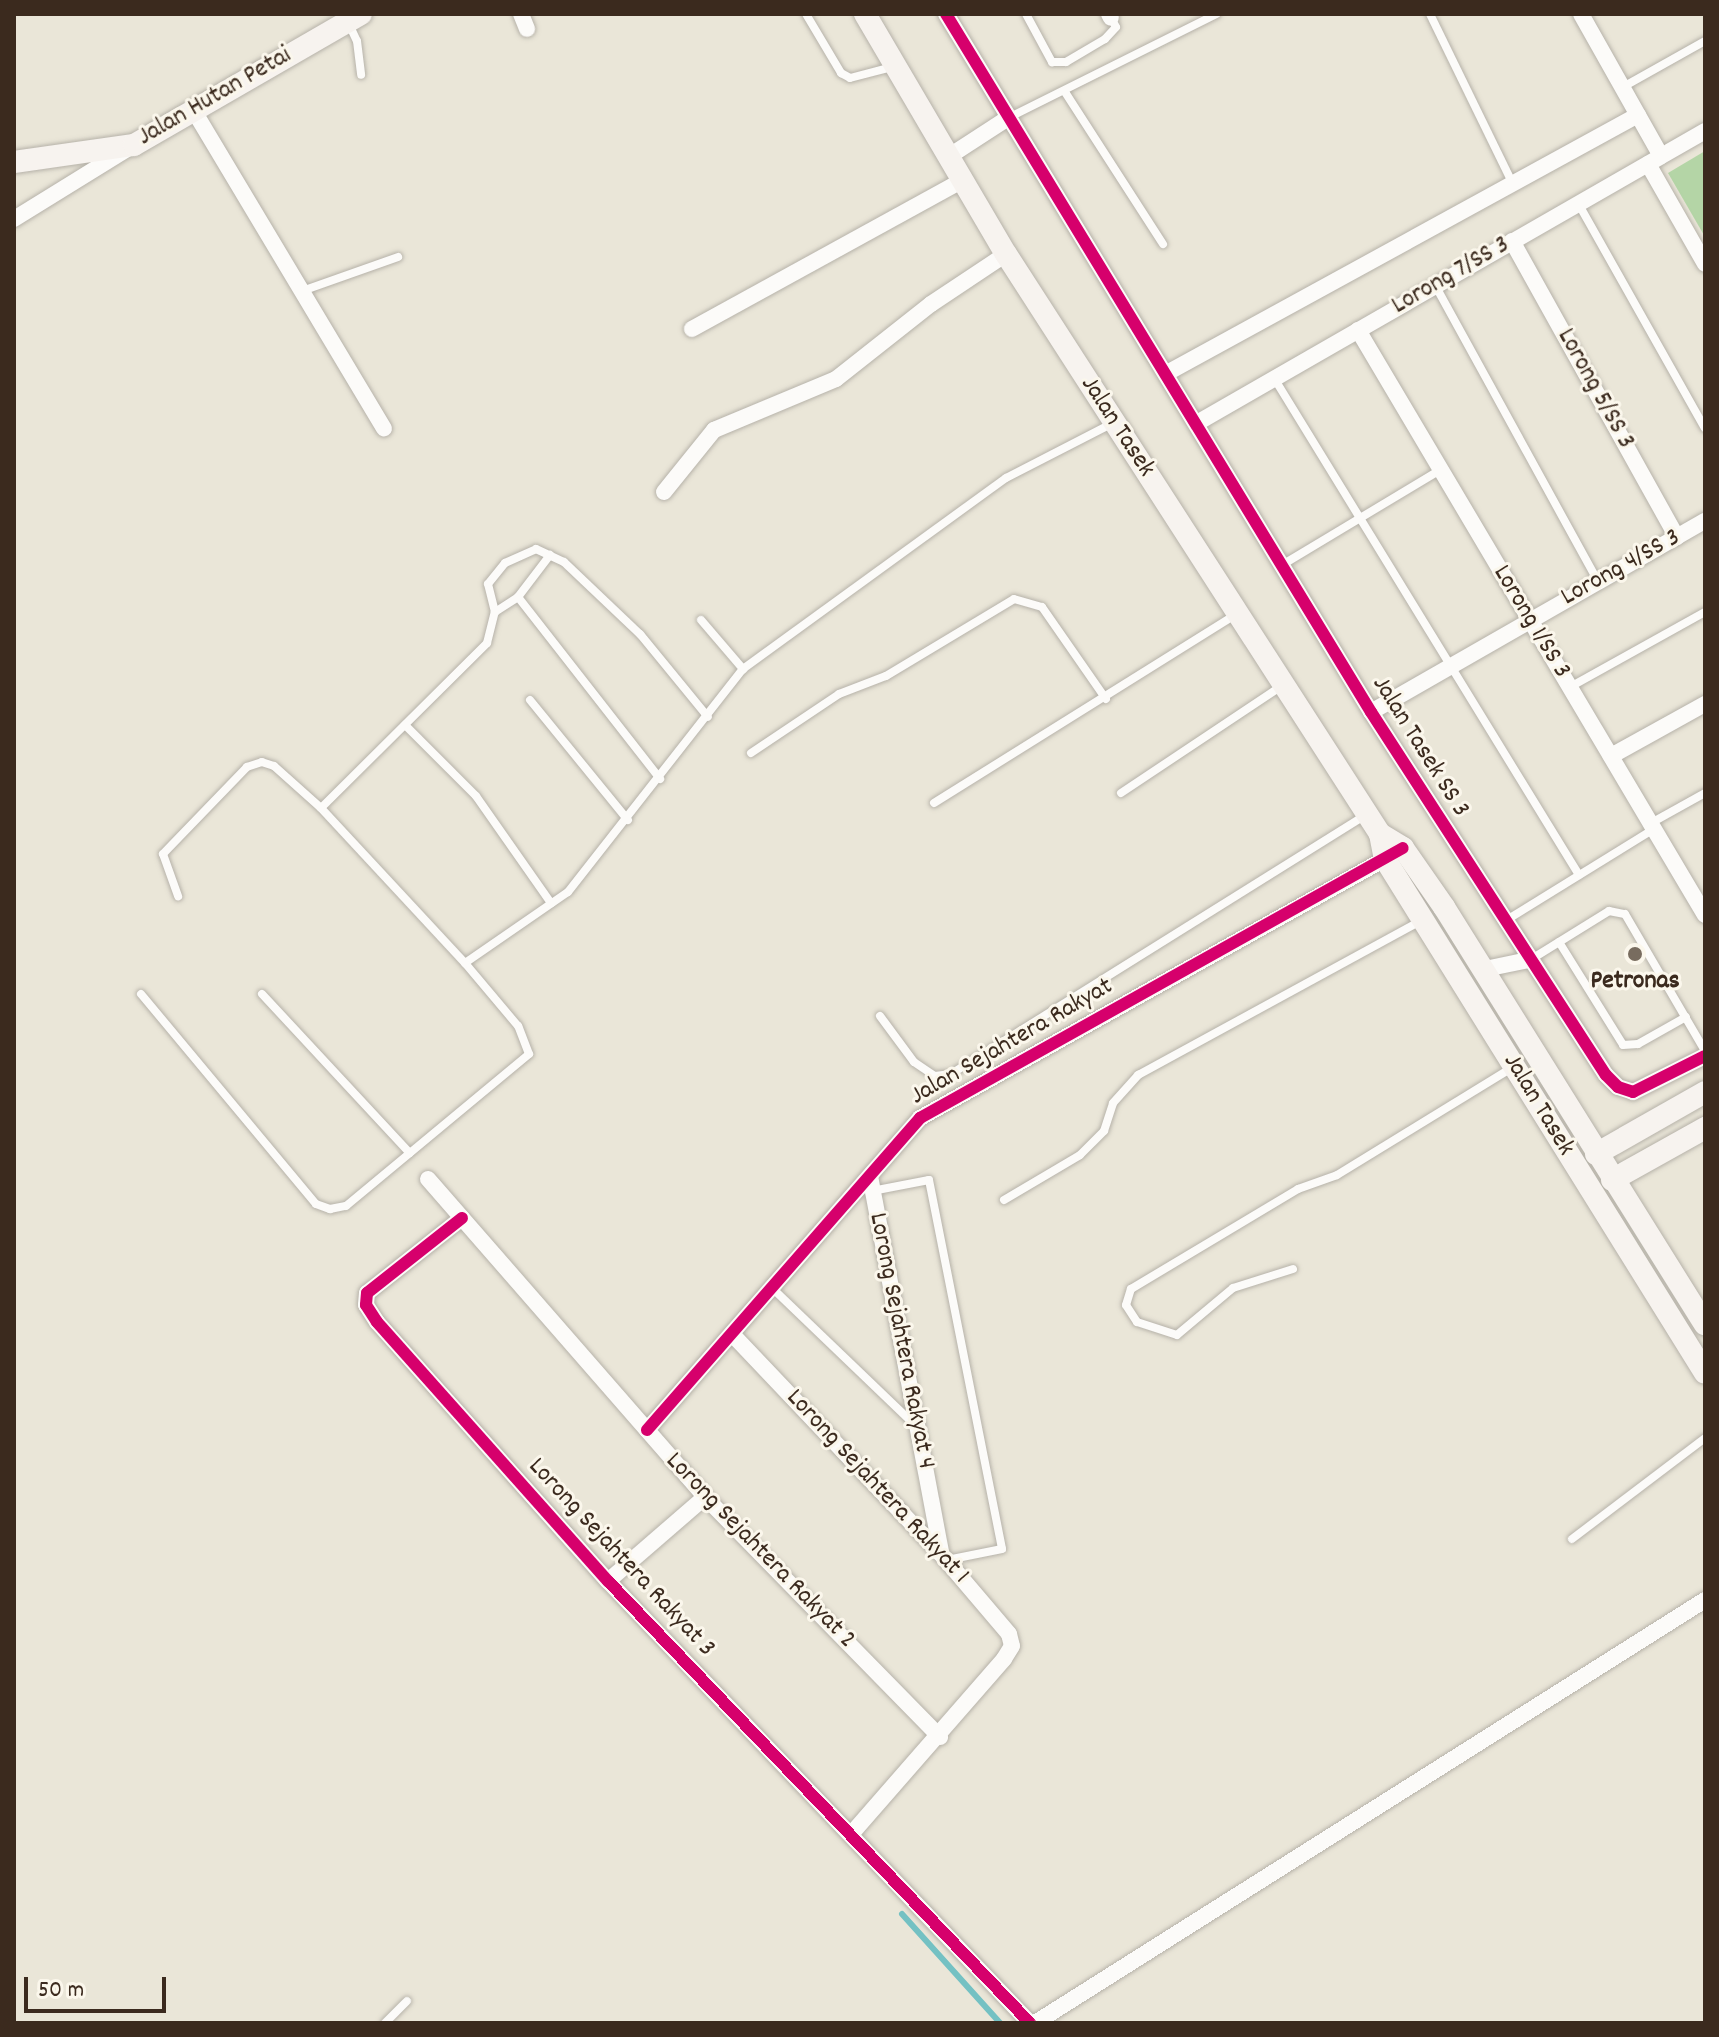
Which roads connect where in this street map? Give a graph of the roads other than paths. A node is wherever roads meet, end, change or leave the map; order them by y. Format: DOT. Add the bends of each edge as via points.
graph roads {
  1 [pos="806,14"];
  2 [pos="865,14"];
  3 [pos="946,14"];
  4 [pos="1026,14"];
  5 [pos="1217,14"];
  6 [pos="1430,14"];
  7 [pos="1584,15"];
  8 [pos="1110,16"];
  9 [pos="349,17"];
  10 [pos="1705,41"];
  11 [pos="895,65"];
  12 [pos="361,75"];
  13 [pos="1622,88"];
  14 [pos="1065,92"];
  15 [pos="194,111"];
  16 [pos="1638,115"];
  17 [pos="1008,118"];
  18 [pos="1705,131"];
  19 [pos="134,145"];
  20 [pos="948,157"];
  21 [pos="1654,160"];
  22 [pos="14,162"];
  23 [pos="961,181"];
  24 [pos="1513,184"];
  25 [pos="1578,203"];
  26 [pos="14,219"];
  27 [pos="1512,241"];
  28 [pos="1163,244"];
  29 [pos="1006,254"];
  30 [pos="398,257"];
  31 [pos="1705,264"];
  32 [pos="1435,285"];
  33 [pos="302,291"];
  34 [pos="692,329"];
  35 [pos="1358,330"];
  36 [pos="1167,373"];
  37 [pos="1274,377"];
  38 [pos="1114,423"];
  39 [pos="1197,423"];
  40 [pos="384,428"];
  41 [pos="1705,428"];
  42 [pos="1441,470"];
  43 [pos="664,492"];
  44 [pos="1360,518"];
  45 [pos="1705,521"];
  46 [pos="1677,537"];
  47 [pos="550,555"];
  48 [pos="1282,565"];
  49 [pos="1598,581"];
  50 [pos="518,597"];
  51 [pos="495,612"];
  52 [pos="1705,612"];
  53 [pos="1238,613"];
  54 [pos="1529,619"];
  55 [pos="701,620"];
  56 [pos="1450,665"];
  57 [pos="743,669"];
  58 [pos="1284,684"];
  59 [pos="1570,687"];
  60 [pos="1106,699"];
  61 [pos="530,700"];
  62 [pos="1705,704"];
  63 [pos="1371,712"];
  64 [pos="708,717"];
  65 [pos="405,725"];
  66 [pos="751,753"];
  67 [pos="1611,756"];
  68 [pos="660,779"];
  69 [pos="1121,793"];
  70 [pos="1705,793"];
  71 [pos="934,803"];
  72 [pos="321,808"];
  73 [pos="1367,814"];
  74 [pos="628,820"];
  75 [pos="1652,826"];
  76 [pos="1394,854"];
  77 [pos="1579,875"];
  78 [pos="1705,880"];
  79 [pos="1689,889"];
  80 [pos="178,896"];
  81 [pos="551,903"];
  82 [pos="1705,915"];
  83 [pos="1422,920"];
  84 [pos="1504,921"];
  85 [pos="1559,942"];
  86 [pos="1529,960"];
  87 [pos="465,963"];
  88 [pos="1485,969"];
  89 [pos="141,994"];
  90 [pos="262,994"];
  91 [pos="880,1016"];
  92 [pos="1686,1017"];
  93 [pos="1705,1053"];
  94 [pos="1515,1066"];
  95 [pos="1705,1092"];
  96 [pos="1705,1128"];
  97 [pos="410,1153"];
  98 [pos="1568,1156"];
  99 [pos="1602,1170"];
  100 [pos="428,1179"];
  101 [pos="871,1184"];
  102 [pos="1004,1200"];
  103 [pos="462,1218"];
  104 [pos="1612,1227"];
  105 [pos="1293,1269"];
  106 [pos="772,1288"];
  107 [pos="1705,1324"];
  108 [pos="732,1334"];
  109 [pos="1705,1373"];
  110 [pos="917,1428"];
  111 [pos="647,1430"];
  112 [pos="1705,1438"];
  113 [pos="705,1497"];
  114 [pos="1572,1539"];
  115 [pos="944,1557"];
  116 [pos="608,1581"];
  117 [pos="1705,1600"];
  118 [pos="940,1737"];
  119 [pos="853,1832"];
  120 [pos="407,2001"];
  121 [pos="385,2023"];
  122 [pos="1032,2023"];
  1 -- 11 [label="lane" via="841,73 850,78"];
  2 -- 11 [label="main road, Jalan Tasek"];
  3 -- 17 [label="street, Jalan Tasek SS 3"];
  4 -- 8 [label="lane" via="1052,62 1066,62 1105,39 1116,27"];
  5 -- 14 [label="lane"];
  6 -- 24 [label="lane"];
  7 -- 13 [label="street"];
  9 -- 12 [label="lane"];
  9 -- 15 [label="main road, Jalan Hutan Petai"];
  10 -- 13 [label="lane"];
  11 -- 20 [label="main road, Jalan Tasek"];
  13 -- 16 [label="street"];
  14 -- 17 [label="lane"];
  14 -- 28 [label="lane"];
  15 -- 19 [label="main road, Jalan Hutan Petai"];
  15 -- 33 [label="street"];
  16 -- 21 [label="street"];
  16 -- 24 [label="street"];
  17 -- 20 [label="street"];
  17 -- 36 [label="street, Jalan Tasek SS 3"];
  18 -- 21 [label="street, Lorong 7/SS 3"];
  19 -- 22 [label="main road, Jalan Hutan Petai"];
  19 -- 26 [label="street"];
  20 -- 23 [label="main road, Jalan Tasek"];
  21 -- 25 [label="street, Lorong 7/SS 3"];
  21 -- 31 [label="street"];
  23 -- 29 [label="main road, Jalan Tasek"];
  23 -- 34 [label="street"];
  24 -- 36 [label="street"];
  25 -- 27 [label="street, Lorong 7/SS 3"];
  25 -- 41 [label="lane"];
  27 -- 32 [label="street, Lorong 7/SS 3"];
  27 -- 46 [label="street, Lorong 5/SS 3"];
  29 -- 38 [label="main road, Jalan Tasek"];
  29 -- 43 [label="street" via="931,304 836,379 714,430"];
  30 -- 33 [label="lane"];
  32 -- 35 [label="street, Lorong 7/SS 3"];
  32 -- 49 [label="lane"];
  33 -- 40 [label="street"];
  35 -- 37 [label="street, Lorong 7/SS 3"];
  35 -- 42 [label="street, Lorong 1/SS 3"];
  36 -- 39 [label="street, Jalan Tasek SS 3"];
  37 -- 39 [label="street, Lorong 7/SS 3"];
  37 -- 44 [label="lane"];
  38 -- 53 [label="main road, Jalan Tasek"];
  38 -- 57 [label="lane" via="1006,478"];
  39 -- 48 [label="street, Jalan Tasek SS 3"];
  42 -- 44 [label="lane"];
  42 -- 54 [label="street, Lorong 1/SS 3"];
  44 -- 48 [label="lane"];
  44 -- 56 [label="lane"];
  45 -- 46 [label="street, Lorong 4/SS 3"];
  46 -- 49 [label="street, Lorong 4/SS 3"];
  47 -- 50 [label="lane"];
  47 -- 51 [label="lane" via="536,549 505,563 488,584"];
  47 -- 64 [label="lane" via="640,634"];
  48 -- 63 [label="street, Jalan Tasek SS 3"];
  49 -- 54 [label="street, Lorong 4/SS 3"];
  50 -- 51 [label="lane"];
  50 -- 68 [label="lane"];
  51 -- 65 [label="lane" via="487,643"];
  52 -- 59 [label="lane"];
  53 -- 58 [label="main road, Jalan Tasek"];
  53 -- 60 [label="lane"];
  54 -- 56 [label="street, Lorong 4/SS 3"];
  54 -- 59 [label="street, Lorong 1/SS 3"];
  55 -- 57 [label="lane"];
  56 -- 63 [label="street, Lorong 4/SS 3"];
  56 -- 77 [label="lane"];
  57 -- 64 [label="lane"];
  58 -- 69 [label="lane"];
  58 -- 73 [label="main road, Jalan Tasek"];
  59 -- 67 [label="street, Lorong 1/SS 3"];
  60 -- 66 [label="lane" via="1042,607 1014,599 886,676 829,700"];
  60 -- 71 [label="lane"];
  61 -- 74 [label="lane"];
  62 -- 67 [label="street"];
  63 -- 84 [label="street, Jalan Tasek SS 3"];
  64 -- 68 [label="lane"];
  65 -- 72 [label="lane"];
  65 -- 81 [label="lane" via="476,796"];
  67 -- 75 [label="street, Lorong 1/SS 3"];
  68 -- 74 [label="lane"];
  70 -- 75 [label="lane"];
  72 -- 80 [label="lane" via="274,766 262,762 247,767 163,854"];
  72 -- 87 [label="lane"];
  73 -- 76 [label="main road, Jalan Tasek"];
  73 -- 91 [label="lane" via="951,1074 935,1076 914,1062"];
  74 -- 81 [label="lane" via="568,892"];
  75 -- 77 [label="lane"];
  75 -- 79 [label="street, Lorong 1/SS 3"];
  76 -- 83 [label="main road, Jalan Tasek"];
  76 -- 88 [label="main road, Jalan Tasek"];
  76 -- 101 [label="street, Jalan Sejahtera Rakyat" via="920,1118"];
  77 -- 84 [label="lane"];
  78 -- 79 [label="street"];
  79 -- 82 [label="street, Lorong 1/SS 3"];
  81 -- 87 [label="lane"];
  83 -- 94 [label="main road, Jalan Tasek"];
  83 -- 102 [label="lane" via="1138,1075 1113,1103 1104,1131 1080,1155"];
  84 -- 86 [label="street, Jalan Tasek SS 3"];
  85 -- 86 [label="lane"];
  85 -- 92 [label="lane" via="1623,1045 1638,1044"];
  85 -- 92 [label="lane" via="1609,911 1625,914"];
  86 -- 88 [label="street"];
  86 -- 93 [label="street, Jalan Tasek SS 3" via="1618,1087 1641,1090"];
  87 -- 97 [label="lane" via="518,1026 529,1054"];
  88 -- 99 [label="main road, Jalan Tasek"];
  89 -- 97 [label="lane" via="316,1204 330,1209 346,1206"];
  90 -- 97 [label="lane"];
  92 -- 93 [label="lane"];
  94 -- 98 [label="main road, Jalan Tasek"];
  94 -- 105 [label="lane" via="1337,1175 1298,1189 1131,1289 1126,1305 1137,1322 1177,1335 1233,1288"];
  95 -- 99 [label="main road"];
  96 -- 99 [label="main road"];
  98 -- 99 [label="main road"];
  98 -- 104 [label="main road, Jalan Tasek"];
  99 -- 104 [label="main road"];
  99 -- 107 [label="main road, Jalan Tasek"];
  100 -- 103 [label="street, Lorong Sejahtera Rakyat 2"];
  101 -- 106 [label="street, Jalan Sejahtera Rakyat"];
  101 -- 110 [label="street, Lorong Sejahtera Rakyat 4"];
  101 -- 115 [label="lane" via="929,1180 1002,1549"];
  103 -- 111 [label="street, Lorong Sejahtera Rakyat 2"];
  103 -- 116 [label="street, Lorong Sejahtera Rakyat 3" via="367,1293 366,1305"];
  104 -- 109 [label="main road, Jalan Tasek"];
  106 -- 108 [label="street, Jalan Sejahtera Rakyat"];
  106 -- 110 [label="lane"];
  108 -- 111 [label="street, Jalan Sejahtera Rakyat"];
  108 -- 115 [label="street, Lorong Sejahtera Rakyat 1"];
  110 -- 115 [label="street, Lorong Sejahtera Rakyat 4"];
  111 -- 113 [label="street, Lorong Sejahtera Rakyat 2"];
  112 -- 114 [label="lane"];
  113 -- 116 [label="street"];
  113 -- 118 [label="street, Lorong Sejahtera Rakyat 2"];
  115 -- 118 [label="street, Lorong Sejahtera Rakyat 1" via="1004,1624 1012,1646"];
  116 -- 119 [label="street, Lorong Sejahtera Rakyat 3"];
  117 -- 122 [label="street"];
  118 -- 119 [label="street"];
  119 -- 122 [label="street, Lorong Sejahtera Rakyat 3"];
  120 -- 121 [label="lane"];
}
